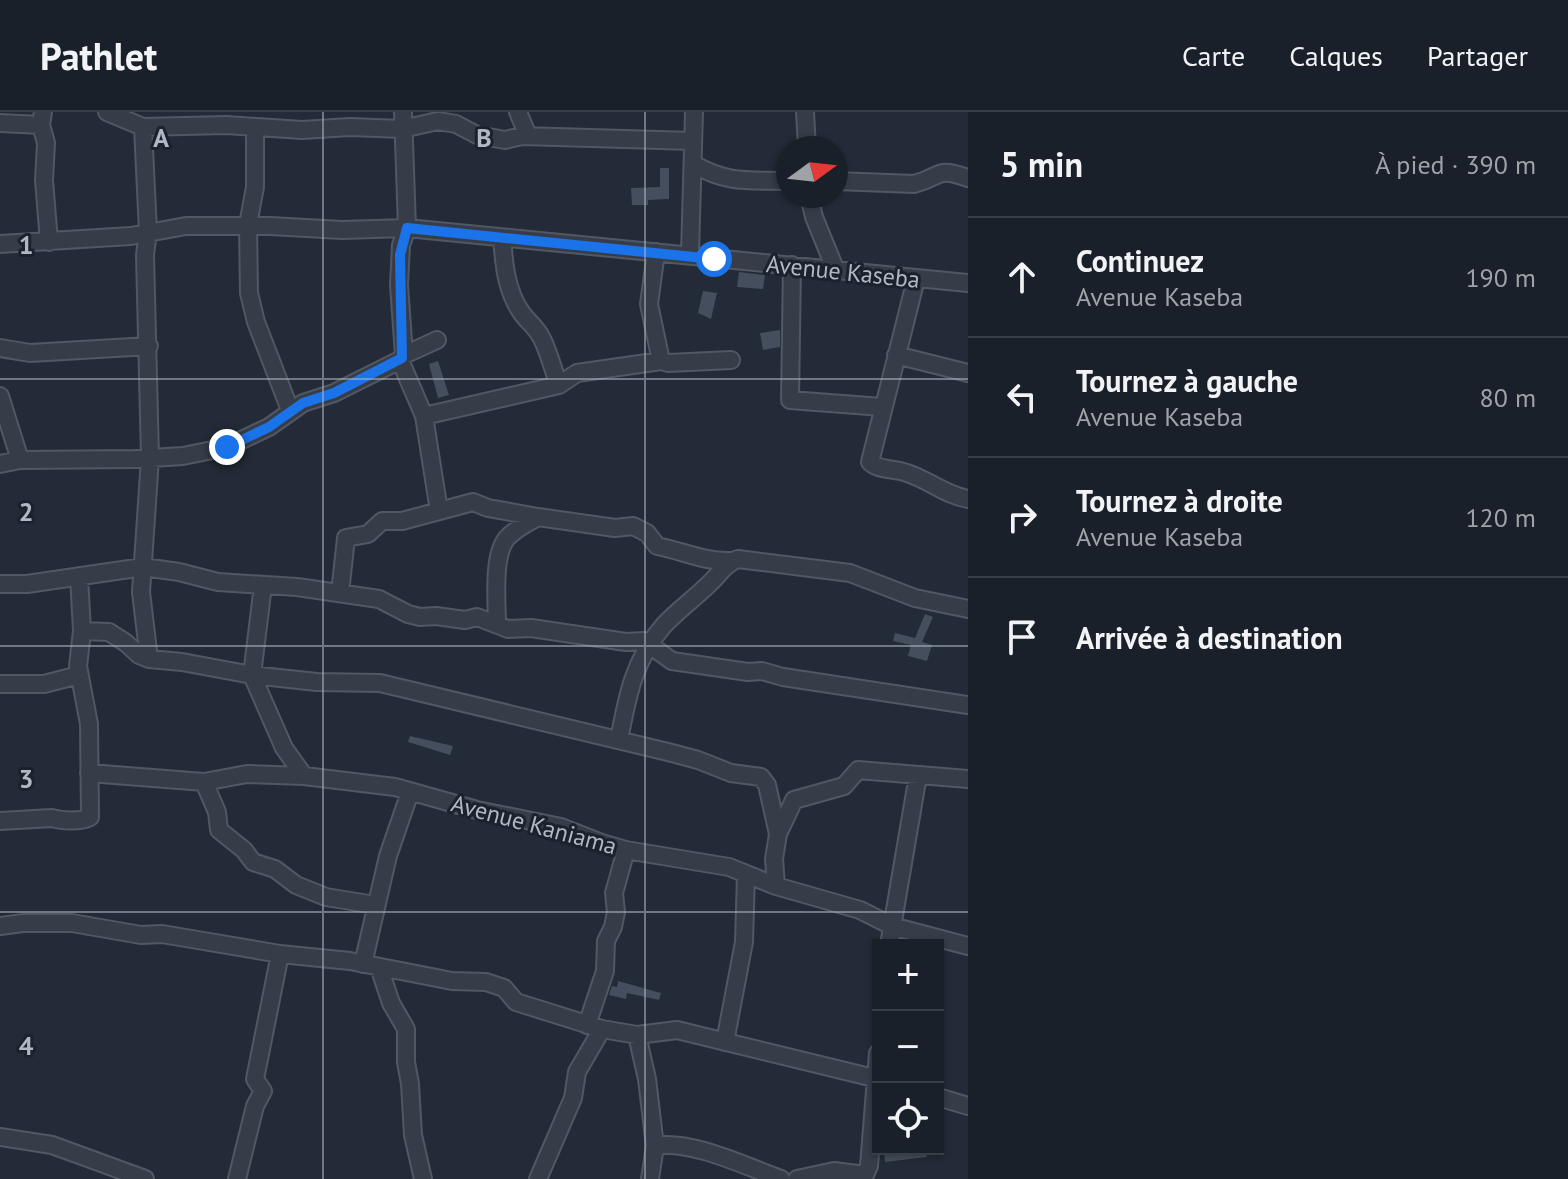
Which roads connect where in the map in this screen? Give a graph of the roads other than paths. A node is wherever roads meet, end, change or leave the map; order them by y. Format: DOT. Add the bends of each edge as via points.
graph roads {
  1 [pos="107,112"];
  2 [pos="403,112"];
  3 [pos="518,112"];
  4 [pos="694,112"];
  5 [pos="805,112"];
  6 [pos="42,119"];
  7 [pos="0,123"];
  8 [pos="143,127"];
  9 [pos="255,128"];
  10 [pos="402,129"];
  11 [pos="528,136"];
  12 [pos="806,136"];
  13 [pos="693,141"];
  14 [pos="693,164"];
  15 [pos="968,178"];
  16 [pos="776,181"];
  17 [pos="848,181"];
  18 [pos="812,208"];
  19 [pos="248,225"];
  20 [pos="407,228"];
  21 [pos="148,232"];
  22 [pos="502,238"];
  23 [pos="49,242"];
  24 [pos="0,244"];
  25 [pos="656,252"];
  26 [pos="690,254"];
  27 [pos="792,265"];
  28 [pos="836,271"];
  29 [pos="916,279"];
  30 [pos="968,283"];
  31 [pos="437,340"];
  32 [pos="149,346"];
  33 [pos="0,348"];
  34 [pos="896,355"];
  35 [pos="402,358"];
  36 [pos="731,360"];
  37 [pos="661,361"];
  38 [pos="968,373"];
  39 [pos="559,385"];
  40 [pos="0,396"];
  41 [pos="882,407"];
  42 [pos="290,410"];
  43 [pos="424,416"];
  44 [pos="150,458"];
  45 [pos="20,460"];
  46 [pos="0,464"];
  47 [pos="968,499"];
  48 [pos="439,511"];
  49 [pos="538,517"];
  50 [pos="730,561"];
  51 [pos="143,567"];
  52 [pos="79,576"];
  53 [pos="0,584"];
  54 [pos="263,585"];
  55 [pos="340,593"];
  56 [pos="968,609"];
  57 [pos="497,625"];
  58 [pos="82,631"];
  59 [pos="649,643"];
  60 [pos="149,659"];
  61 [pos="79,675"];
  62 [pos="252,675"];
  63 [pos="0,684"];
  64 [pos="968,705"];
  65 [pos="619,740"];
  66 [pos="89,773"];
  67 [pos="918,775"];
  68 [pos="304,776"];
  69 [pos="968,779"];
  70 [pos="204,782"];
  71 [pos="410,792"];
  72 [pos="770,796"];
  73 [pos="794,800"];
  74 [pos="0,821"];
  75 [pos="778,834"];
  76 [pos="626,850"];
  77 [pos="746,874"];
  78 [pos="776,886"];
  79 [pos="375,905"];
  80 [pos="0,926"];
  81 [pos="892,926"];
  82 [pos="890,939"];
  83 [pos="968,946"];
  84 [pos="280,954"];
  85 [pos="371,965"];
  86 [pos="594,1027"];
  87 [pos="637,1035"];
  88 [pos="725,1042"];
  89 [pos="872,1078"];
  90 [pos="877,1083"];
  91 [pos="944,1099"];
  92 [pos="968,1106"];
  93 [pos="0,1137"];
  94 [pos="655,1146"];
  95 [pos="866,1178"];
  96 [pos="145,1179"];
  97 [pos="237,1179"];
  98 [pos="423,1179"];
  99 [pos="538,1179"];
  100 [pos="650,1179"];
  101 [pos="781,1179"];
  102 [pos="797,1179"];
  1 -- 8 [label="street"];
  2 -- 10 [label="street"];
  3 -- 11 [label="street"];
  4 -- 13 [label="street"];
  5 -- 12 [label="street"];
  6 -- 7 [label="street"];
  6 -- 23 [label="street"];
  8 -- 9 [label="street"];
  8 -- 21 [label="street"];
  9 -- 10 [label="street"];
  9 -- 19 [label="street" via="255,187"];
  10 -- 11 [label="street" via="447,122 505,140"];
  10 -- 20 [label="street"];
  11 -- 13 [label="street"];
  13 -- 14 [label="street"];
  14 -- 16 [label="street" via="728,179"];
  14 -- 26 [label="street"];
  15 -- 17 [label="street" via="945,171 914,184"];
  18 -- 28 [label="street"];
  19 -- 20 [label="street, Avenue Kaseba"];
  19 -- 21 [label="street, Avenue Kaseba"];
  19 -- 42 [label="street" via="249,293"];
  20 -- 22 [label="street, Avenue Kaseba"];
  20 -- 35 [label="street" via="400,255"];
  21 -- 23 [label="street, Avenue Kaseba"];
  21 -- 32 [label="street"];
  22 -- 25 [label="street, Avenue Kaseba"];
  22 -- 39 [label="street" via="509,289 542,339"];
  23 -- 24 [label="street, Avenue Kaseba"];
  25 -- 26 [label="street, Avenue Kaseba"];
  25 -- 37 [label="street" via="649,304"];
  26 -- 27 [label="street, Avenue Kaseba"];
  27 -- 28 [label="street, Avenue Kaseba"];
  27 -- 41 [label="street" via="790,400"];
  28 -- 29 [label="street, Avenue Kaseba"];
  29 -- 30 [label="street, Avenue Kaseba"];
  29 -- 34 [label="street"];
  31 -- 35 [label="street"];
  32 -- 33 [label="street" via="30,353"];
  32 -- 44 [label="street"];
  34 -- 38 [label="street"];
  34 -- 41 [label="street"];
  35 -- 42 [label="street"];
  35 -- 43 [label="street"];
  36 -- 37 [label="street"];
  37 -- 39 [label="street" via="577,373"];
  39 -- 43 [label="street"];
  40 -- 45 [label="street"];
  41 -- 47 [label="street" via="870,462"];
  42 -- 44 [label="street" via="269,427 227,447"];
  43 -- 48 [label="street"];
  44 -- 45 [label="street"];
  44 -- 51 [label="street"];
  45 -- 46 [label="street"];
  48 -- 49 [label="street" via="473,502"];
  48 -- 55 [label="street" via="382,521 368,534 346,538"];
  49 -- 50 [label="street" via="633,526 657,546 710,562"];
  49 -- 57 [label="street" via="504,541"];
  50 -- 56 [label="street" via="850,573 915,598"];
  50 -- 59 [label="street"];
  51 -- 52 [label="street"];
  51 -- 54 [label="street"];
  51 -- 60 [label="street"];
  52 -- 53 [label="street"];
  52 -- 58 [label="street"];
  54 -- 55 [label="street"];
  54 -- 62 [label="street"];
  55 -- 57 [label="street" via="385,600 420,617 477,617"];
  57 -- 59 [label="street"];
  58 -- 60 [label="street" via="109,632"];
  58 -- 61 [label="street"];
  59 -- 64 [label="street" via="672,661"];
  59 -- 65 [label="street" via="628,693"];
  60 -- 62 [label="street"];
  61 -- 63 [label="street" via="44,684"];
  61 -- 66 [label="street" via="89,724"];
  62 -- 65 [label="street" via="347,685 380,683"];
  62 -- 68 [label="street" via="284,748"];
  65 -- 72 [label="street" via="761,777"];
  66 -- 70 [label="street, Avenue Kaniama"];
  66 -- 74 [label="street" via="92,814 87,820"];
  67 -- 69 [label="street"];
  67 -- 73 [label="street" via="863,769 844,786"];
  67 -- 81 [label="street"];
  68 -- 70 [label="street, Avenue Kaniama" via="247,774"];
  68 -- 71 [label="street, Avenue Kaniama"];
  70 -- 79 [label="street" via="219,830 253,862 311,892"];
  71 -- 76 [label="street, Avenue Kaniama" via="561,827"];
  71 -- 79 [label="street"];
  72 -- 73 [label="street"];
  72 -- 75 [label="street"];
  73 -- 75 [label="street"];
  75 -- 78 [label="street"];
  76 -- 77 [label="street, Avenue Kaniama"];
  76 -- 86 [label="street" via="614,893 616,912 606,941"];
  77 -- 78 [label="street, Avenue Kaniama"];
  77 -- 88 [label="street" via="744,942"];
  78 -- 81 [label="street, Avenue Kaniama" via="860,910"];
  79 -- 85 [label="street"];
  80 -- 84 [label="street" via="72,923"];
  81 -- 82 [label="street"];
  81 -- 83 [label="street, Avenue Kaniama"];
  84 -- 85 [label="street"];
  84 -- 97 [label="street" via="255,1079 263,1091"];
  85 -- 86 [label="street" via="499,984 516,1002"];
  85 -- 98 [label="street" via="406,1029 413,1135"];
  86 -- 87 [label="street"];
  86 -- 99 [label="street" via="573,1098"];
  87 -- 88 [label="street" via="677,1030"];
  87 -- 94 [label="street"];
  88 -- 89 [label="street"];
  90 -- 95 [label="street"];
  91 -- 92 [label="street"];
  93 -- 96 [label="street" via="52,1145"];
  94 -- 100 [label="street"];
  94 -- 101 [label="street" via="682,1146"];
  95 -- 102 [label="street" via="834,1171"];
}
